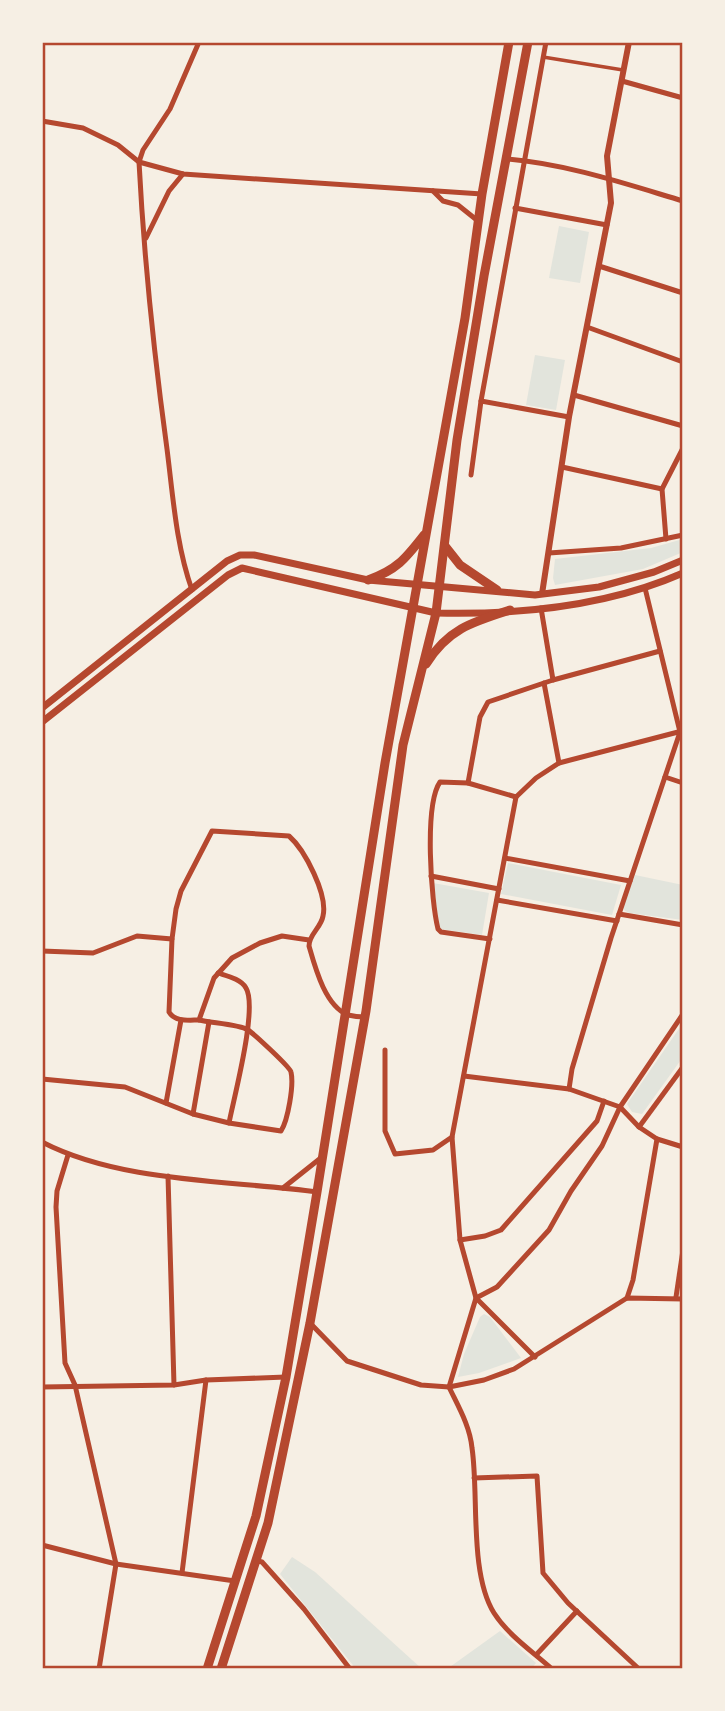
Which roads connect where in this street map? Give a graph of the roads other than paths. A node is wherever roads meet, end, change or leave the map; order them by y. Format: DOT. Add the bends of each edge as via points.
graph roads {
  1 [pos="199,42"];
  2 [pos="509,42"];
  3 [pos="528,42"];
  4 [pos="546,42"];
  5 [pos="629,42"];
  6 [pos="543,57"];
  7 [pos="623,70"];
  8 [pos="622,81"];
  9 [pos="683,98"];
  10 [pos="42,121"];
  11 [pos="507,159"];
  12 [pos="524,160"];
  13 [pos="139,162"];
  14 [pos="183,174"];
  15 [pos="609,179"];
  16 [pos="433,191"];
  17 [pos="482,194"];
  18 [pos="683,201"];
  19 [pos="515,208"];
  20 [pos="478,221"];
  21 [pos="607,225"];
  22 [pos="145,241"];
  23 [pos="599,266"];
  24 [pos="683,293"];
  25 [pos="587,327"];
  26 [pos="683,362"];
  27 [pos="574,395"];
  28 [pos="481,401"];
  29 [pos="569,417"];
  30 [pos="683,426"];
  31 [pos="683,448"];
  32 [pos="562,467"];
  33 [pos="471,475"];
  34 [pos="662,489"];
  35 [pos="425,534"];
  36 [pos="683,535"];
  37 [pos="666,539"];
  38 [pos="444,546"];
  39 [pos="549,553"];
  40 [pos="683,559"];
  41 [pos="683,573"];
  42 [pos="369,580"];
  43 [pos="416,583"];
  44 [pos="440,586"];
  45 [pos="645,588"];
  46 [pos="497,590"];
  47 [pos="192,591"];
  48 [pos="542,594"];
  49 [pos="411,607"];
  50 [pos="541,608"];
  51 [pos="510,610"];
  52 [pos="436,613"];
  53 [pos="660,651"];
  54 [pos="421,672"];
  55 [pos="553,680"];
  56 [pos="544,683"];
  57 [pos="42,708"];
  58 [pos="42,722"];
  59 [pos="681,731"];
  60 [pos="559,763"];
  61 [pos="665,777"];
  62 [pos="468,783"];
  63 [pos="683,783"];
  64 [pos="516,797"];
  65 [pos="505,858"];
  66 [pos="431,876"];
  67 [pos="629,881"];
  68 [pos="499,889"];
  69 [pos="497,900"];
  70 [pos="618,917"];
  71 [pos="683,925"];
  72 [pos="172,939"];
  73 [pos="490,939"];
  74 [pos="309,940"];
  75 [pos="42,951"];
  76 [pos="218,973"];
  77 [pos="346,1014"];
  78 [pos="683,1014"];
  79 [pos="365,1017"];
  80 [pos="181,1020"];
  81 [pos="199,1020"];
  82 [pos="209,1022"];
  83 [pos="247,1029"];
  84 [pos="385,1050"];
  85 [pos="683,1067"];
  86 [pos="464,1076"];
  87 [pos="42,1079"];
  88 [pos="569,1089"];
  89 [pos="604,1101"];
  90 [pos="166,1103"];
  91 [pos="620,1107"];
  92 [pos="194,1114"];
  93 [pos="229,1123"];
  94 [pos="639,1126"];
  95 [pos="452,1137"];
  96 [pos="657,1139"];
  97 [pos="42,1142"];
  98 [pos="683,1147"];
  99 [pos="68,1155"];
  100 [pos="323,1157"];
  101 [pos="168,1176"];
  102 [pos="283,1188"];
  103 [pos="317,1192"];
  104 [pos="460,1240"];
  105 [pos="683,1250"];
  106 [pos="627,1297"];
  107 [pos="476,1298"];
  108 [pos="680,1298"];
  109 [pos="310,1323"];
  110 [pos="535,1357"];
  111 [pos="286,1377"];
  112 [pos="206,1380"];
  113 [pos="75,1385"];
  114 [pos="174,1385"];
  115 [pos="449,1387"];
  116 [pos="42,1388"];
  117 [pos="474,1478"];
  118 [pos="42,1545"];
  119 [pos="258,1560"];
  120 [pos="116,1563"];
  121 [pos="182,1573"];
  122 [pos="236,1581"];
  123 [pos="577,1611"];
  124 [pos="536,1655"];
  125 [pos="99,1669"];
  126 [pos="207,1669"];
  127 [pos="221,1669"];
  128 [pos="350,1669"];
  129 [pos="552,1669"];
  130 [pos="639,1669"];
  1 -- 13 [label="street" via="170,109"];
  2 -- 17 [label="highway"];
  3 -- 11 [label="highway"];
  4 -- 6 [label="street"];
  5 -- 7 [label="street"];
  6 -- 7 [label="street"];
  6 -- 12 [label="street"];
  7 -- 8 [label="street"];
  8 -- 9 [label="street"];
  8 -- 15 [label="street" via="607,156"];
  10 -- 13 [label="street" via="83,128 118,145"];
  11 -- 12 [label="street"];
  11 -- 38 [label="highway" via="470,358"];
  12 -- 15 [label="street"];
  12 -- 19 [label="street"];
  13 -- 14 [label="street"];
  13 -- 22 [label="street"];
  14 -- 16 [label="street"];
  14 -- 22 [label="street" via="169,191"];
  15 -- 18 [label="street"];
  15 -- 21 [label="street"];
  16 -- 17 [label="street"];
  16 -- 20 [label="street"];
  17 -- 20 [label="highway"];
  19 -- 21 [label="street"];
  19 -- 28 [label="street"];
  20 -- 35 [label="highway"];
  21 -- 23 [label="street"];
  22 -- 47 [label="street" via="181,554"];
  23 -- 24 [label="street"];
  23 -- 25 [label="street"];
  25 -- 26 [label="street"];
  25 -- 27 [label="street"];
  27 -- 29 [label="street"];
  27 -- 30 [label="street"];
  28 -- 29 [label="street"];
  28 -- 33 [label="street"];
  29 -- 32 [label="street"];
  31 -- 34 [label="street"];
  32 -- 34 [label="street"];
  32 -- 39 [label="street"];
  34 -- 37 [label="street"];
  35 -- 42 [label="highway" via="403,562"];
  35 -- 43 [label="highway"];
  36 -- 37 [label="street"];
  37 -- 39 [label="street" via="621,548"];
  38 -- 44 [label="highway"];
  38 -- 46 [label="highway" via="460,565"];
  39 -- 48 [label="street"];
  40 -- 48 [label="main road" via="599,587"];
  41 -- 45 [label="main road"];
  42 -- 43 [label="main road"];
  42 -- 47 [label="main road" via="240,555"];
  43 -- 44 [label="main road"];
  43 -- 49 [label="highway"];
  44 -- 46 [label="main road"];
  44 -- 52 [label="highway"];
  45 -- 50 [label="main road"];
  45 -- 53 [label="street"];
  46 -- 48 [label="main road"];
  47 -- 57 [label="main road"];
  49 -- 52 [label="main road"];
  49 -- 58 [label="main road" via="242,568"];
  49 -- 77 [label="highway"];
  50 -- 51 [label="main road"];
  50 -- 55 [label="street"];
  51 -- 52 [label="main road"];
  51 -- 54 [label="highway" via="459,628"];
  52 -- 54 [label="highway"];
  53 -- 55 [label="street"];
  53 -- 59 [label="street"];
  54 -- 79 [label="highway" via="403,745"];
  55 -- 56 [label="street"];
  56 -- 60 [label="street"];
  56 -- 62 [label="street" via="488,702"];
  59 -- 60 [label="street"];
  59 -- 61 [label="street"];
  60 -- 64 [label="street"];
  61 -- 63 [label="street"];
  61 -- 67 [label="street"];
  62 -- 64 [label="street"];
  62 -- 66 [label="street" via="443,781 437,785"];
  64 -- 65 [label="street"];
  65 -- 67 [label="street"];
  65 -- 68 [label="street"];
  66 -- 68 [label="street"];
  66 -- 73 [label="street" via="438,929"];
  67 -- 70 [label="street"];
  68 -- 69 [label="street"];
  69 -- 70 [label="street"];
  69 -- 73 [label="street"];
  70 -- 71 [label="street"];
  70 -- 88 [label="street"];
  72 -- 74 [label="street" via="181,891 212,831 289,836 296,842 323,904 324,915"];
  72 -- 75 [label="street" via="137,936 93,953"];
  72 -- 80 [label="street" via="169,1012"];
  73 -- 86 [label="street"];
  74 -- 76 [label="street" via="287,936 268,940 232,958"];
  74 -- 77 [label="street" via="327,993"];
  76 -- 81 [label="street"];
  76 -- 83 [label="street" via="247,989"];
  77 -- 79 [label="street"];
  77 -- 100 [label="highway"];
  78 -- 91 [label="street"];
  79 -- 109 [label="highway"];
  80 -- 81 [label="street"];
  80 -- 90 [label="street"];
  81 -- 82 [label="street"];
  82 -- 83 [label="street"];
  82 -- 92 [label="street"];
  83 -- 93 [label="street"];
  83 -- 93 [label="street" via="291,1071 286,1121 281,1131"];
  84 -- 95 [label="street" via="385,1131 395,1154 433,1150"];
  85 -- 94 [label="street"];
  86 -- 88 [label="street"];
  86 -- 95 [label="street"];
  87 -- 90 [label="street" via="125,1087"];
  88 -- 89 [label="street"];
  89 -- 91 [label="street"];
  89 -- 104 [label="street" via="597,1121 501,1230"];
  90 -- 92 [label="street"];
  91 -- 94 [label="street"];
  91 -- 107 [label="street" via="602,1146 549,1230 496,1287"];
  92 -- 93 [label="street"];
  94 -- 96 [label="street"];
  95 -- 104 [label="street"];
  96 -- 98 [label="street"];
  96 -- 106 [label="street"];
  97 -- 99 [label="street"];
  99 -- 101 [label="street"];
  99 -- 113 [label="street" via="57,1191 56,1227 65,1363"];
  100 -- 102 [label="street"];
  100 -- 103 [label="highway"];
  101 -- 102 [label="street"];
  101 -- 114 [label="street"];
  102 -- 103 [label="street"];
  103 -- 111 [label="highway"];
  104 -- 107 [label="street"];
  105 -- 108 [label="street"];
  106 -- 108 [label="street"];
  106 -- 110 [label="street"];
  107 -- 110 [label="street"];
  107 -- 115 [label="street"];
  109 -- 115 [label="street" via="347,1361 421,1385"];
  109 -- 119 [label="highway"];
  110 -- 115 [label="street" via="484,1380"];
  111 -- 112 [label="street"];
  111 -- 122 [label="highway" via="256,1516"];
  112 -- 114 [label="street"];
  112 -- 121 [label="street"];
  113 -- 114 [label="street"];
  113 -- 116 [label="street"];
  113 -- 120 [label="street"];
  115 -- 117 [label="street" via="472,1446"];
  117 -- 123 [label="street" via="537,1476 543,1573"];
  117 -- 124 [label="street" via="483,1586 494,1612"];
  118 -- 120 [label="street"];
  119 -- 127 [label="highway"];
  119 -- 128 [label="street" via="304,1609"];
  120 -- 121 [label="street"];
  120 -- 125 [label="street"];
  121 -- 122 [label="street"];
  122 -- 126 [label="highway"];
  123 -- 124 [label="street"];
  123 -- 130 [label="street"];
  124 -- 129 [label="street"];
}
